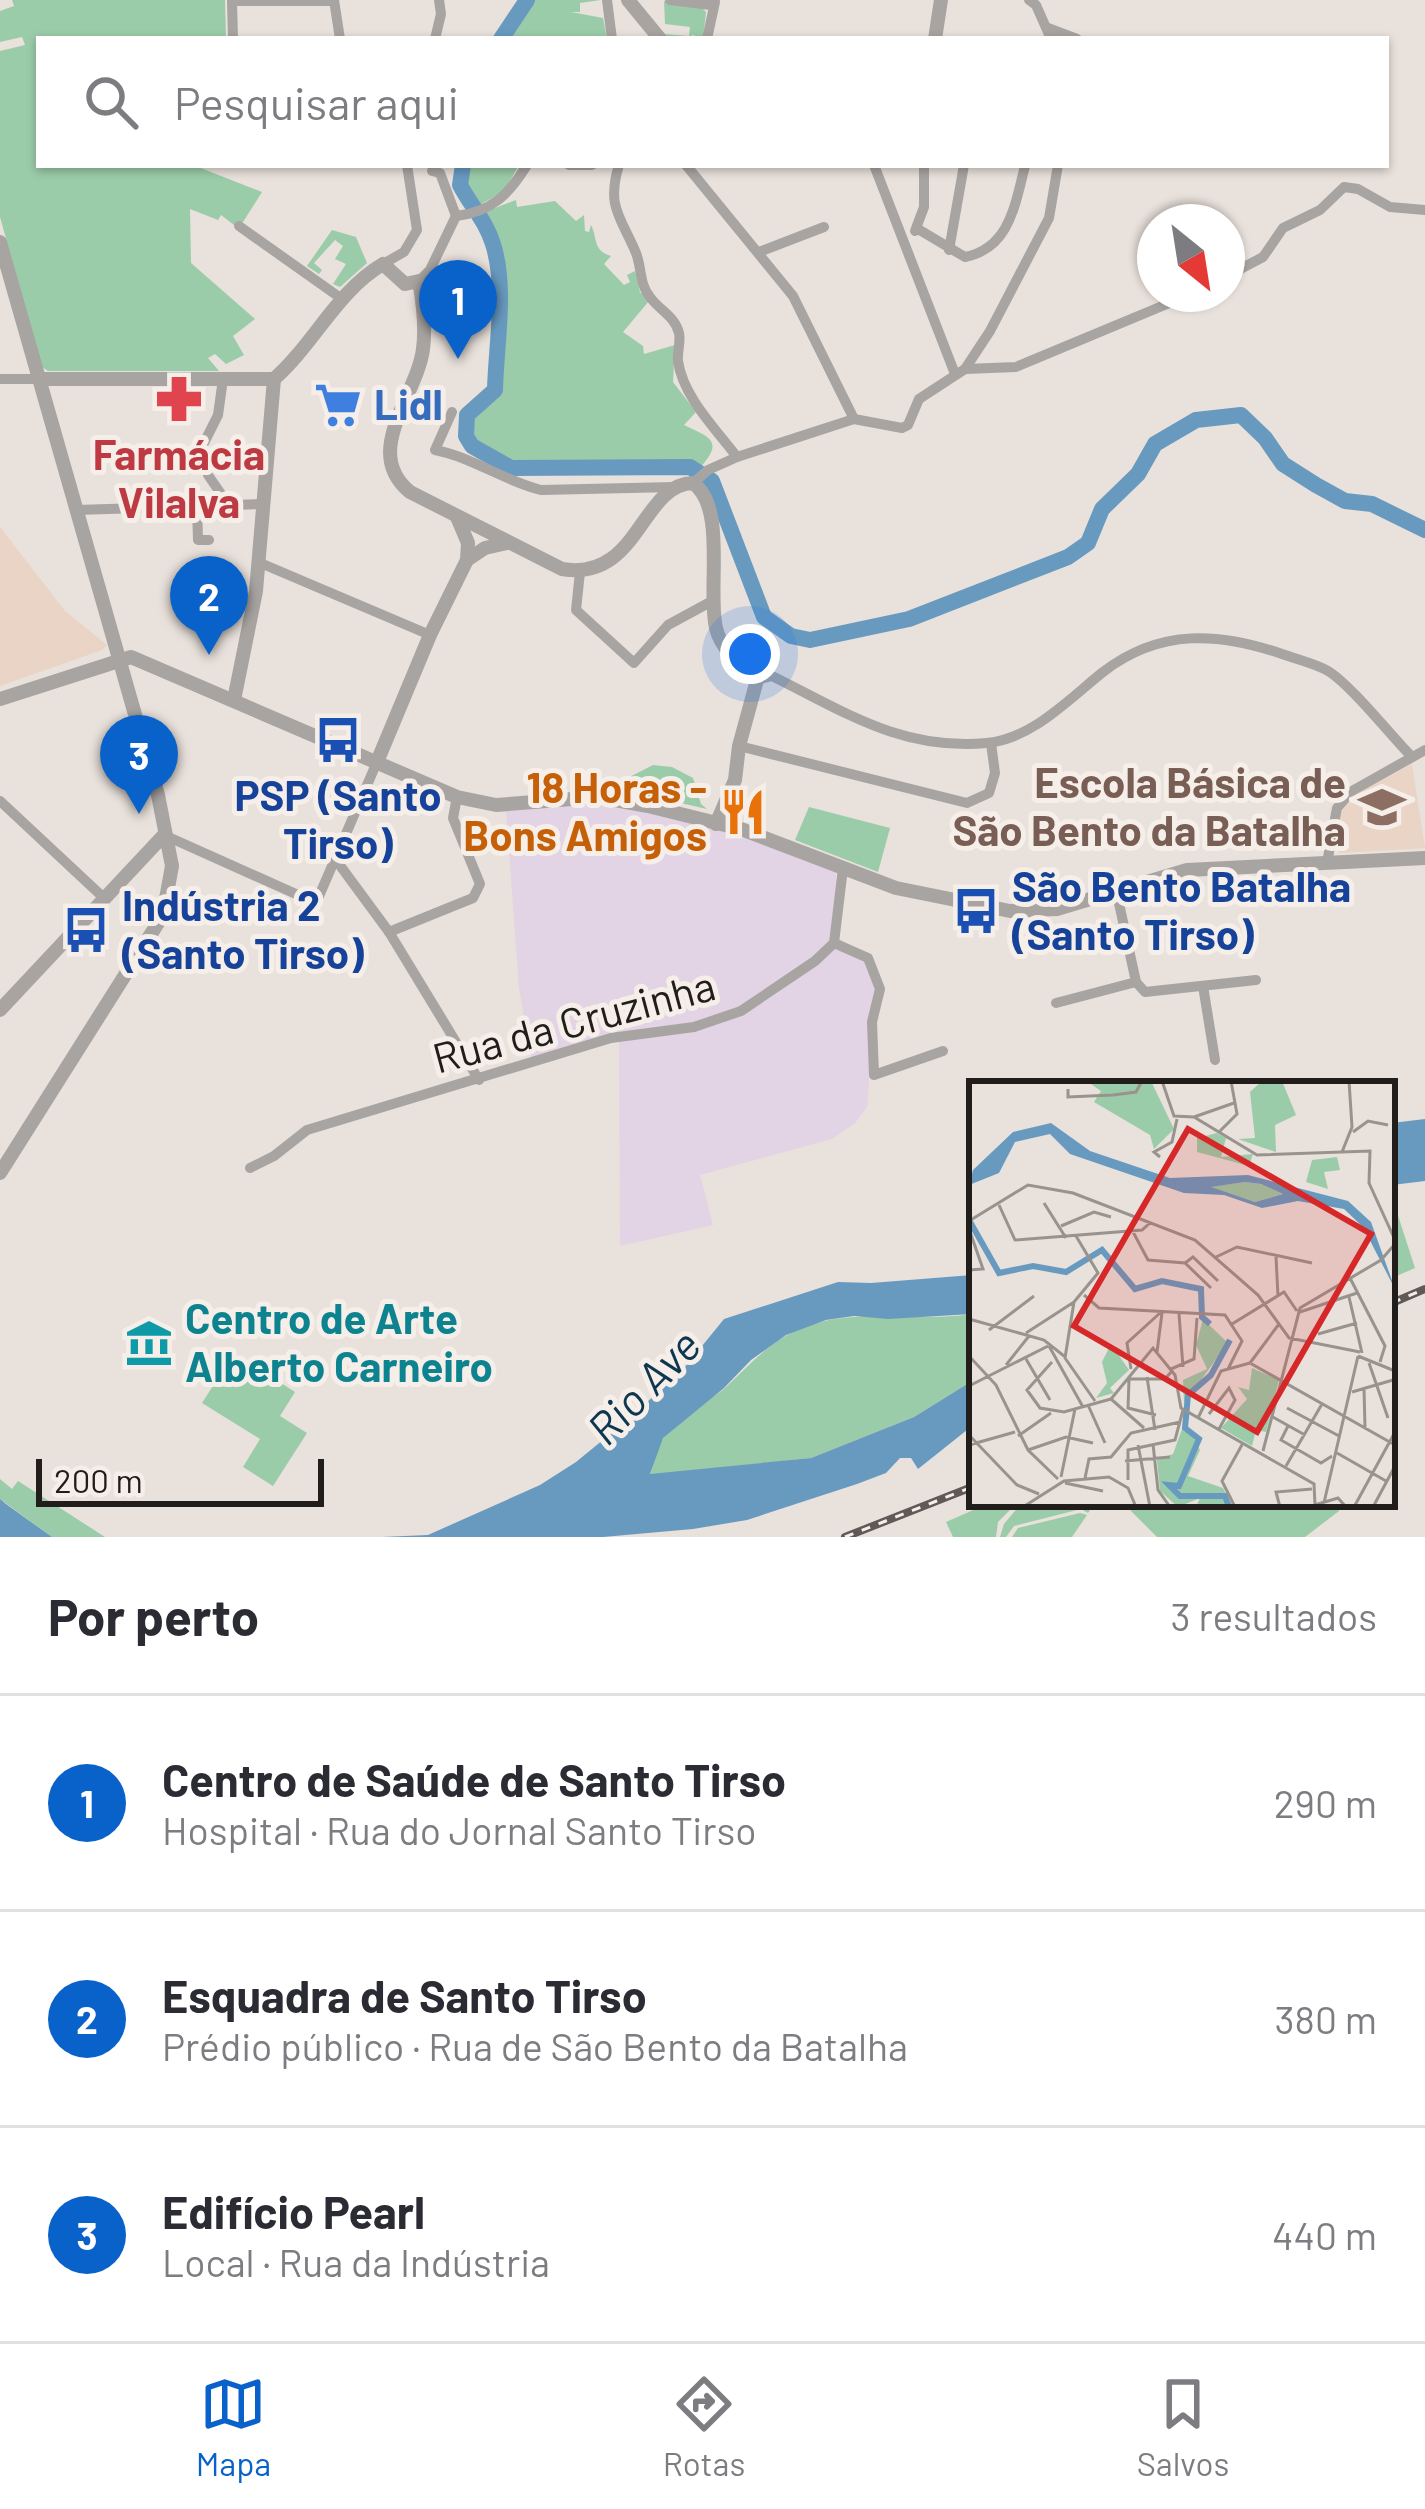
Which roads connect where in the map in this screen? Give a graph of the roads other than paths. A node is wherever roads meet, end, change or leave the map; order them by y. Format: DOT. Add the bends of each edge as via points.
graph roads {
  1 [pos="232,0"];
  2 [pos="333,0"];
  3 [pos="439,0"];
  4 [pos="607,0"];
  5 [pos="628,0"];
  6 [pos="670,0"];
  7 [pos="940,0"];
  8 [pos="1029,0"];
  9 [pos="713,4"];
  10 [pos="1050,34"];
  11 [pos="233,36"];
  12 [pos="339,36"];
  13 [pos="436,36"];
  14 [pos="612,36"];
  15 [pos="658,36"];
  16 [pos="708,36"];
  17 [pos="935,36"];
  18 [pos="407,168"];
  19 [pos="525,168"];
  20 [pos="618,168"];
  21 [pos="689,168"];
  22 [pos="875,168"];
  23 [pos="925,168"];
  24 [pos="963,168"];
  25 [pos="1024,168"];
  26 [pos="1057,168"];
  27 [pos="432,171"];
  28 [pos="1425,210"];
  29 [pos="456,216"];
  30 [pos="238,226"];
  31 [pos="824,227"];
  32 [pos="918,229"];
  33 [pos="905,236"];
  34 [pos="0,242"];
  35 [pos="949,250"];
  36 [pos="759,252"];
  37 [pos="383,264"];
  38 [pos="1245,266"];
  39 [pos="419,281"];
  40 [pos="342,299"];
  41 [pos="1148,312"];
  42 [pos="960,371"];
  43 [pos="0,379"];
  44 [pos="39,379"];
  45 [pos="223,380"];
  46 [pos="274,380"];
  47 [pos="452,412"];
  48 [pos="854,419"];
  49 [pos="736,457"];
  50 [pos="699,477"];
  51 [pos="674,487"];
  52 [pos="229,504"];
  53 [pos="261,504"];
  54 [pos="197,506"];
  55 [pos="77,510"];
  56 [pos="457,517"];
  57 [pos="209,540"];
  58 [pos="508,543"];
  59 [pos="467,560"];
  60 [pos="257,562"];
  61 [pos="580,572"];
  62 [pos="714,600"];
  63 [pos="430,635"];
  64 [pos="118,660"];
  65 [pos="148,662"];
  66 [pos="757,680"];
  67 [pos="124,682"];
  68 [pos="0,699"];
  69 [pos="234,700"];
  70 [pos="991,743"];
  71 [pos="740,746"];
  72 [pos="1425,750"];
  73 [pos="1412,757"];
  74 [pos="377,762"];
  75 [pos="457,796"];
  76 [pos="0,801"];
  77 [pos="716,824"];
  78 [pos="164,836"];
  79 [pos="1425,858"];
  80 [pos="336,860"];
  81 [pos="1327,863"];
  82 [pos="842,868"];
  83 [pos="1117,894"];
  84 [pos="105,899"];
  85 [pos="389,932"];
  86 [pos="834,943"];
  87 [pos="1256,980"];
  88 [pos="1136,982"];
  89 [pos="1203,986"];
  90 [pos="1056,1003"];
  91 [pos="0,1010"];
  92 [pos="943,1051"];
  93 [pos="1215,1060"];
  94 [pos="478,1080"];
  95 [pos="250,1168"];
  96 [pos="0,1173"];
  1 -- 2 [label="street"];
  1 -- 11 [label="street"];
  2 -- 12 [label="street"];
  3 -- 13 [label="street"];
  4 -- 14 [label="street"];
  5 -- 15 [label="street"];
  6 -- 9 [label="street"];
  7 -- 17 [label="street"];
  8 -- 10 [label="street"];
  9 -- 16 [label="street"];
  18 -- 37 [label="street" via="417,230 404,252"];
  19 -- 29 [label="street" via="511,192"];
  20 -- 49 [label="street" via="614,211 640,278 679,332 688,390"];
  21 -- 36 [label="street"];
  22 -- 33 [label="street"];
  23 -- 32 [label="street"];
  24 -- 35 [label="street"];
  25 -- 35 [label="street" via="996,243 981,254"];
  26 -- 42 [label="street" via="1048,218 990,331"];
  27 -- 29 [label="street" via="440,173"];
  28 -- 38 [label="street" via="1390,207 1344,187"];
  29 -- 39 [label="street"];
  30 -- 40 [label="street"];
  31 -- 36 [label="street"];
  32 -- 33 [label="street"];
  32 -- 35 [label="street"];
  33 -- 42 [label="street"];
  34 -- 44 [label="street"];
  36 -- 48 [label="street" via="793,296"];
  37 -- 39 [label="street" via="405,284"];
  37 -- 40 [label="street"];
  39 -- 56 [label="street" via="424,347 389,438 392,466 410,492"];
  40 -- 46 [label="street"];
  41 -- 42 [label="street" via="1016,367"];
  42 -- 48 [label="street" via="919,398 902,428"];
  43 -- 44 [label="street"];
  44 -- 45 [label="street"];
  44 -- 55 [label="street"];
  45 -- 46 [label="street"];
  45 -- 52 [label="street" via="202,449 208,476"];
  46 -- 53 [label="street"];
  47 -- 51 [label="street" via="435,450 526,486"];
  48 -- 49 [label="street"];
  49 -- 50 [label="street"];
  50 -- 51 [label="street"];
  50 -- 62 [label="street" via="710,512"];
  51 -- 61 [label="street" via="616,555"];
  52 -- 53 [label="street"];
  52 -- 54 [label="street"];
  53 -- 60 [label="street"];
  54 -- 55 [label="street"];
  54 -- 57 [label="street" via="198,540"];
  55 -- 64 [label="street"];
  56 -- 58 [label="street"];
  56 -- 59 [label="street"];
  58 -- 59 [label="street"];
  58 -- 61 [label="street"];
  59 -- 63 [label="street"];
  60 -- 63 [label="street"];
  60 -- 69 [label="street"];
  61 -- 62 [label="street" via="576,610 634,663 668,625"];
  62 -- 66 [label="street" via="721,640"];
  63 -- 74 [label="street"];
  64 -- 65 [label="street"];
  64 -- 67 [label="street"];
  64 -- 68 [label="street"];
  65 -- 67 [label="street"];
  65 -- 69 [label="street"];
  66 -- 70 [label="street" via="772,676 893,736"];
  66 -- 71 [label="street"];
  67 -- 78 [label="street"];
  69 -- 74 [label="street"];
  70 -- 71 [label="street" via="989,793 968,803"];
  70 -- 73 [label="street" via="1029,730 1148,644 1217,637 1329,672"];
  71 -- 77 [label="street"];
  72 -- 73 [label="street"];
  73 -- 81 [label="street" via="1337,808"];
  74 -- 75 [label="street"];
  74 -- 80 [label="street"];
  75 -- 77 [label="street" via="496,805 598,797"];
  75 -- 85 [label="street" via="453,818 480,884 473,898"];
  76 -- 84 [label="street"];
  77 -- 82 [label="street"];
  78 -- 80 [label="street" via="316,903"];
  78 -- 84 [label="street"];
  78 -- 96 [label="street" via="172,866 164,915"];
  79 -- 81 [label="street"];
  80 -- 85 [label="street"];
  81 -- 83 [label="street" via="1186,870"];
  82 -- 83 [label="street" via="999,910 1058,909"];
  82 -- 86 [label="street"];
  83 -- 88 [label="street"];
  84 -- 91 [label="street"];
  85 -- 94 [label="street"];
  86 -- 92 [label="street" via="868,958 880,989 874,1075"];
  86 -- 94 [label="street, Rua da Cruzinha" via="741,1011 694,1027 610,1038"];
  87 -- 89 [label="street"];
  88 -- 89 [label="street" via="1145,992"];
  88 -- 90 [label="street"];
  89 -- 93 [label="street"];
  94 -- 95 [label="street, Rua da Cruzinha" via="307,1130"];
}
